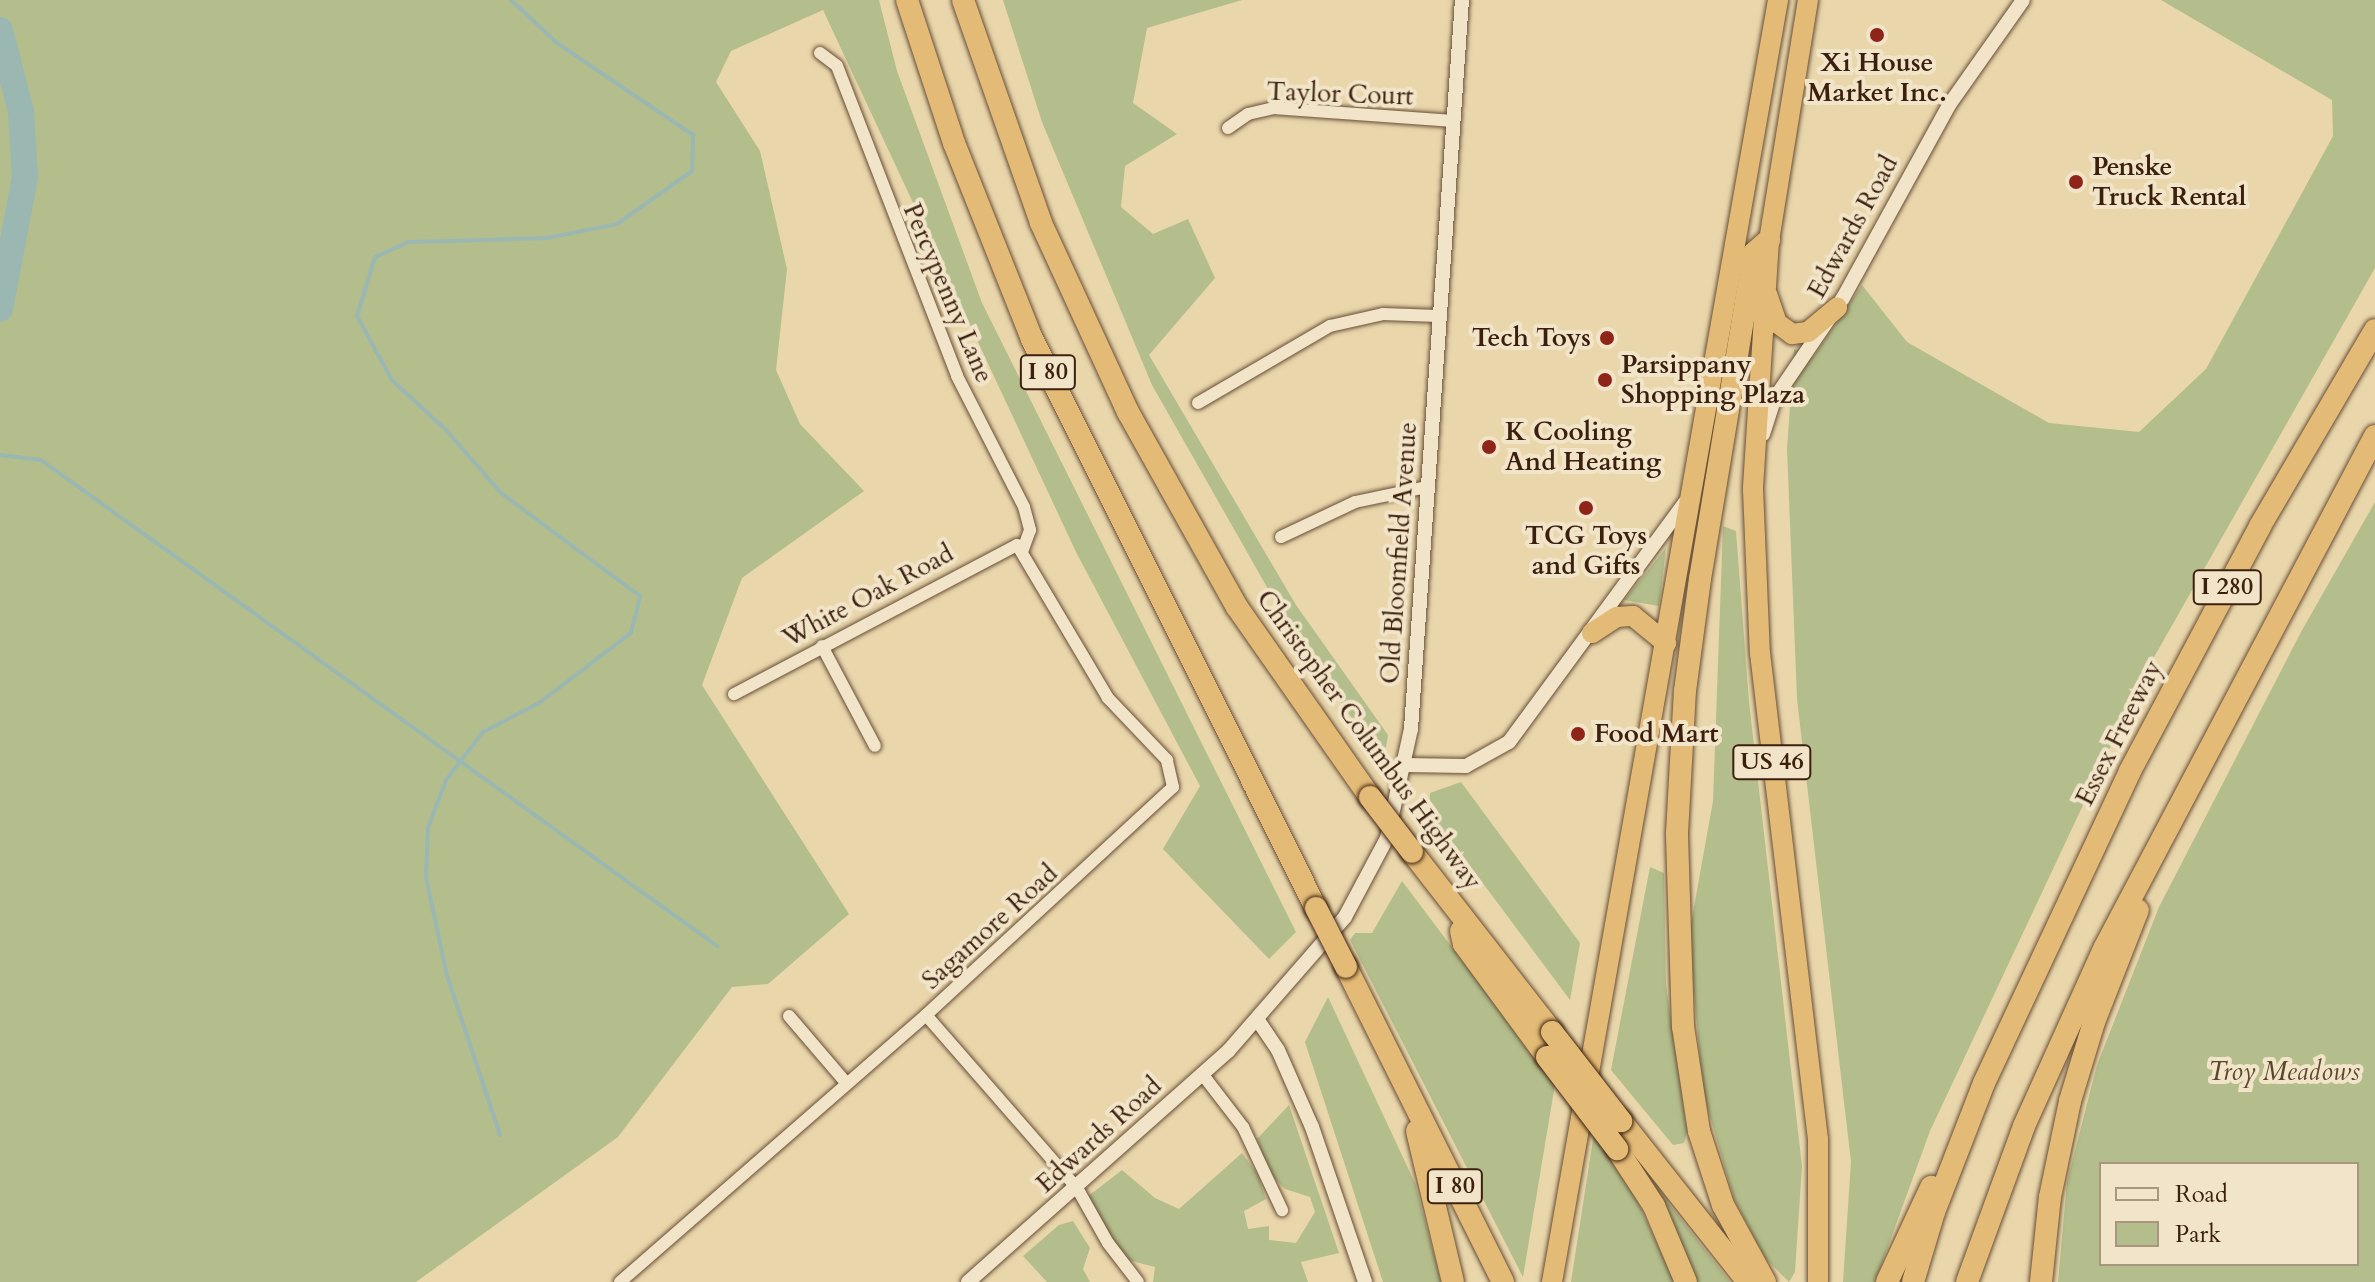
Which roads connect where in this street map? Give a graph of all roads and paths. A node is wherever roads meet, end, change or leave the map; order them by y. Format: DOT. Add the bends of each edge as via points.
graph roads {
  1 [pos="907,0"];
  2 [pos="963,0"];
  3 [pos="1462,0"];
  4 [pos="1778,0"];
  5 [pos="1808,0"];
  6 [pos="2023,0"];
  7 [pos="820,53"];
  8 [pos="1454,121"];
  9 [pos="1228,128"];
  10 [pos="1769,240"];
  11 [pos="1764,281"];
  12 [pos="1837,308"];
  13 [pos="1438,316"];
  14 [pos="2375,330"];
  15 [pos="1198,403"];
  16 [pos="2375,436"];
  17 [pos="1694,479"];
  18 [pos="1427,487"];
  19 [pos="1753,489"];
  20 [pos="1281,537"];
  21 [pos="1022,552"];
  22 [pos="1592,633"];
  23 [pos="1666,643"];
  24 [pos="822,646"];
  25 [pos="734,694"];
  26 [pos="875,746"];
  27 [pos="1406,765"];
  28 [pos="2176,808"];
  29 [pos="1457,910"];
  30 [pos="926,1015"];
  31 [pos="789,1016"];
  32 [pos="1257,1019"];
  33 [pos="1203,1075"];
  34 [pos="847,1084"];
  35 [pos="1407,1090"];
  36 [pos="1946,1178"];
  37 [pos="1077,1188"];
  38 [pos="1282,1210"];
  39 [pos="620,1282"];
  40 [pos="968,1282"];
  41 [pos="1138,1282"];
  42 [pos="1365,1282"];
  43 [pos="1453,1282"];
  44 [pos="1503,1282"];
  45 [pos="1552,1282"];
  46 [pos="1686,1282"];
  47 [pos="1748,1282"];
  48 [pos="1765,1282"];
  49 [pos="1818,1282"];
  50 [pos="1887,1282"];
  51 [pos="1913,1282"];
  52 [pos="1967,1282"];
  53 [pos="2041,1282"];
  1 -- 35 [label="highway, I 80, bridge" via="954,143 1032,339"];
  2 -- 29 [label="highway, Christopher Columbus Highway / I 80, bridge" via="1041,223 1134,424 1237,607 1370,797"];
  3 -- 8 [label="street, Old Bloomfield Avenue"];
  4 -- 17 [label="highway"];
  5 -- 10 [label="highway, US 46"];
  6 -- 12 [label="street, Edwards Road" via="1949,105"];
  7 -- 21 [label="street, Percypenny Lane" via="837,66 957,376 1029,521"];
  8 -- 9 [label="street, Taylor Court" via="1273,108 1248,114"];
  8 -- 13 [label="street, Old Bloomfield Avenue"];
  10 -- 11 [label="highway, US 46"];
  10 -- 48 [label="highway" via="1754,253 1698,593 1684,706 1677,870 1683,1027 1699,1131 1723,1205"];
  11 -- 12 [label="highway" via="1777,323 1792,334 1808,332"];
  11 -- 19 [label="highway, US 46"];
  12 -- 19 [label="street, Edwards Road" via="1775,398"];
  13 -- 15 [label="street" via="1383,314 1330,326"];
  13 -- 18 [label="street, Old Bloomfield Avenue"];
  14 -- 36 [label="highway, Essex Freeway / I 280" via="2260,526 2130,771 2025,991"];
  16 -- 28 [label="highway, I 280"];
  17 -- 22 [label="street" via="1675,520"];
  17 -- 23 [label="highway"];
  18 -- 20 [label="street" via="1355,502"];
  18 -- 27 [label="street, Old Bloomfield Avenue"];
  19 -- 49 [label="highway, US 46" via="1760,653 1818,1139"];
  21 -- 24 [label="street, White Oak Road" via="1017,545 992,554"];
  21 -- 30 [label="street, Sagamore Road" via="1108,698 1167,760 1173,787"];
  22 -- 23 [label="highway" via="1617,617 1633,616"];
  22 -- 27 [label="street" via="1509,742 1466,766"];
  23 -- 45 [label="highway"];
  24 -- 25 [label="street, White Oak Road"];
  24 -- 26 [label="street"];
  27 -- 32 [label="street, Old Bloomfield Avenue" via="1387,838 1369,877 1305,968"];
  28 -- 52 [label="highway" via="2024,1126"];
  28 -- 53 [label="highway" via="2103,996 2070,1101 2050,1197"];
  29 -- 46 [label="highway, bridge" via="1464,944 1654,1206"];
  29 -- 47 [label="highway, Christopher Columbus Highway / I 80, bridge"];
  30 -- 34 [label="street, Sagamore Road"];
  30 -- 37 [label="street"];
  31 -- 34 [label="street"];
  32 -- 33 [label="street, Edwards Road"];
  32 -- 42 [label="street" via="1278,1050 1312,1127"];
  33 -- 37 [label="street, Edwards Road"];
  33 -- 38 [label="street" via="1243,1127"];
  34 -- 39 [label="street, Sagamore Road"];
  35 -- 43 [label="highway"];
  35 -- 44 [label="highway, I 80"];
  36 -- 50 [label="highway" via="1928,1189"];
  36 -- 51 [label="highway"];
  37 -- 40 [label="street, Edwards Road"];
  37 -- 41 [label="street"];
}
